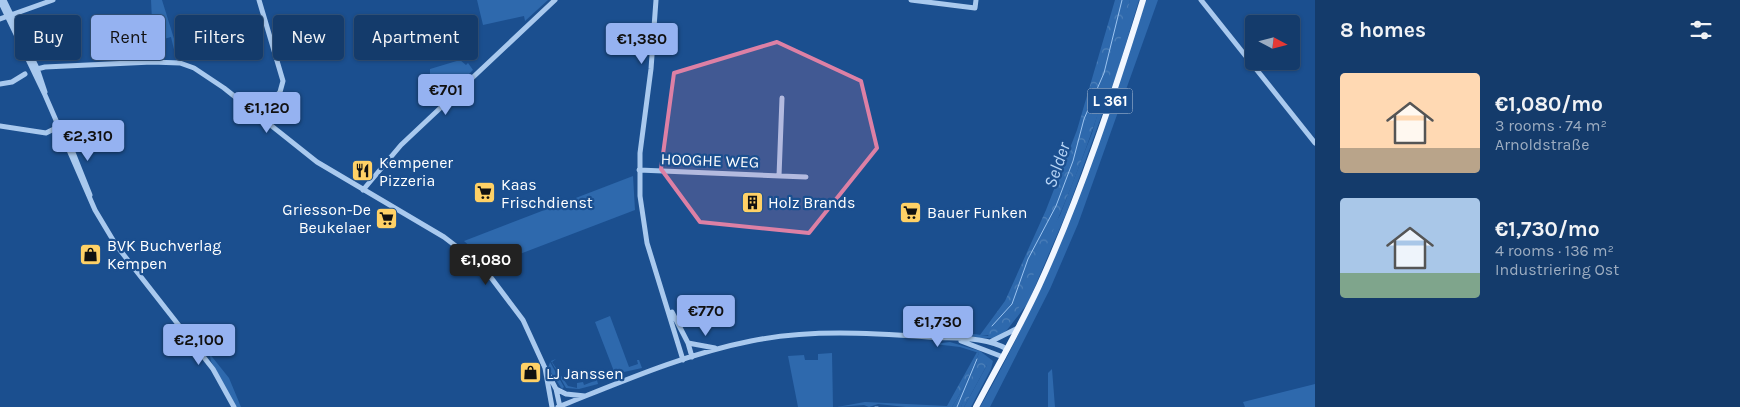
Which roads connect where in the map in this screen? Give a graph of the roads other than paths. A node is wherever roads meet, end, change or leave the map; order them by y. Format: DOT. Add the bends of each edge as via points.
graph roads {
  1 [pos="4,0"];
  2 [pos="53,0"];
  3 [pos="259,0"];
  4 [pos="555,0"];
  5 [pos="656,0"];
  6 [pos="911,0"];
  7 [pos="976,0"];
  8 [pos="1142,0"];
  9 [pos="1201,0"];
  10 [pos="0,1"];
  11 [pos="10,15"];
  12 [pos="0,19"];
  13 [pos="35,69"];
  14 [pos="25,74"];
  15 [pos="0,84"];
  16 [pos="782,98"];
  17 [pos="259,115"];
  18 [pos="0,126"];
  19 [pos="58,127"];
  20 [pos="1315,144"];
  21 [pos="639,170"];
  22 [pos="779,176"];
  23 [pos="806,177"];
  24 [pos="363,190"];
  25 [pos="667,302"];
  26 [pos="1018,328"];
  27 [pos="959,340"];
  28 [pos="990,342"];
  29 [pos="688,343"];
  30 [pos="720,348"];
  31 [pos="1007,348"];
  32 [pos="692,357"];
  33 [pos="1003,357"];
  34 [pos="683,360"];
  35 [pos="545,368"];
  36 [pos="556,389"];
  37 [pos="585,396"];
  38 [pos="234,407"];
  39 [pos="552,407"];
  40 [pos="560,407"];
  41 [pos="976,407"];
  1 -- 11 [label="street"];
  2 -- 11 [label="street"];
  3 -- 17 [label="street" via="283,81 280,92"];
  4 -- 24 [label="street" via="401,145"];
  5 -- 21 [label="street, HOOGHE WEG"];
  6 -- 7 [label="street" via="975,8"];
  8 -- 26 [label="main road, L 361" via="1086,171"];
  9 -- 20 [label="street"];
  10 -- 11 [label="street"];
  11 -- 12 [label="street"];
  11 -- 13 [label="street"];
  13 -- 17 [label="street" via="180,63 194,68"];
  13 -- 19 [label="street"];
  14 -- 15 [label="street" via="12,82"];
  16 -- 22 [label="street, HOOGHE WEG"];
  17 -- 24 [label="street" via="317,162"];
  18 -- 19 [label="street" via="46,132"];
  19 -- 38 [label="street" via="95,210 116,246 213,369"];
  21 -- 22 [label="street, HOOGHE WEG"];
  21 -- 25 [label="street, HOOGHE WEG" via="644,229"];
  22 -- 23 [label="street, HOOGHE WEG"];
  24 -- 35 [label="street" via="444,238 483,268 523,320"];
  25 -- 29 [label="street, HOOGHE WEG"];
  25 -- 34 [label="street, HOOGHE WEG"];
  26 -- 28 [label="street"];
  26 -- 31 [label="main road, L 361"];
  27 -- 28 [label="street"];
  27 -- 30 [label="street" via="861,333 806,334 752,340"];
  27 -- 33 [label="street"];
  28 -- 31 [label="street"];
  29 -- 30 [label="street"];
  29 -- 32 [label="street, HOOGHE WEG"];
  30 -- 32 [label="street"];
  31 -- 33 [label="main road, L 361"];
  32 -- 34 [label="street"];
  33 -- 41 [label="main road, L 361"];
  34 -- 37 [label="street"];
  35 -- 36 [label="street"];
  35 -- 39 [label="street"];
  36 -- 37 [label="street" via="566,394"];
  36 -- 40 [label="street"];
  37 -- 40 [label="street"];
}
